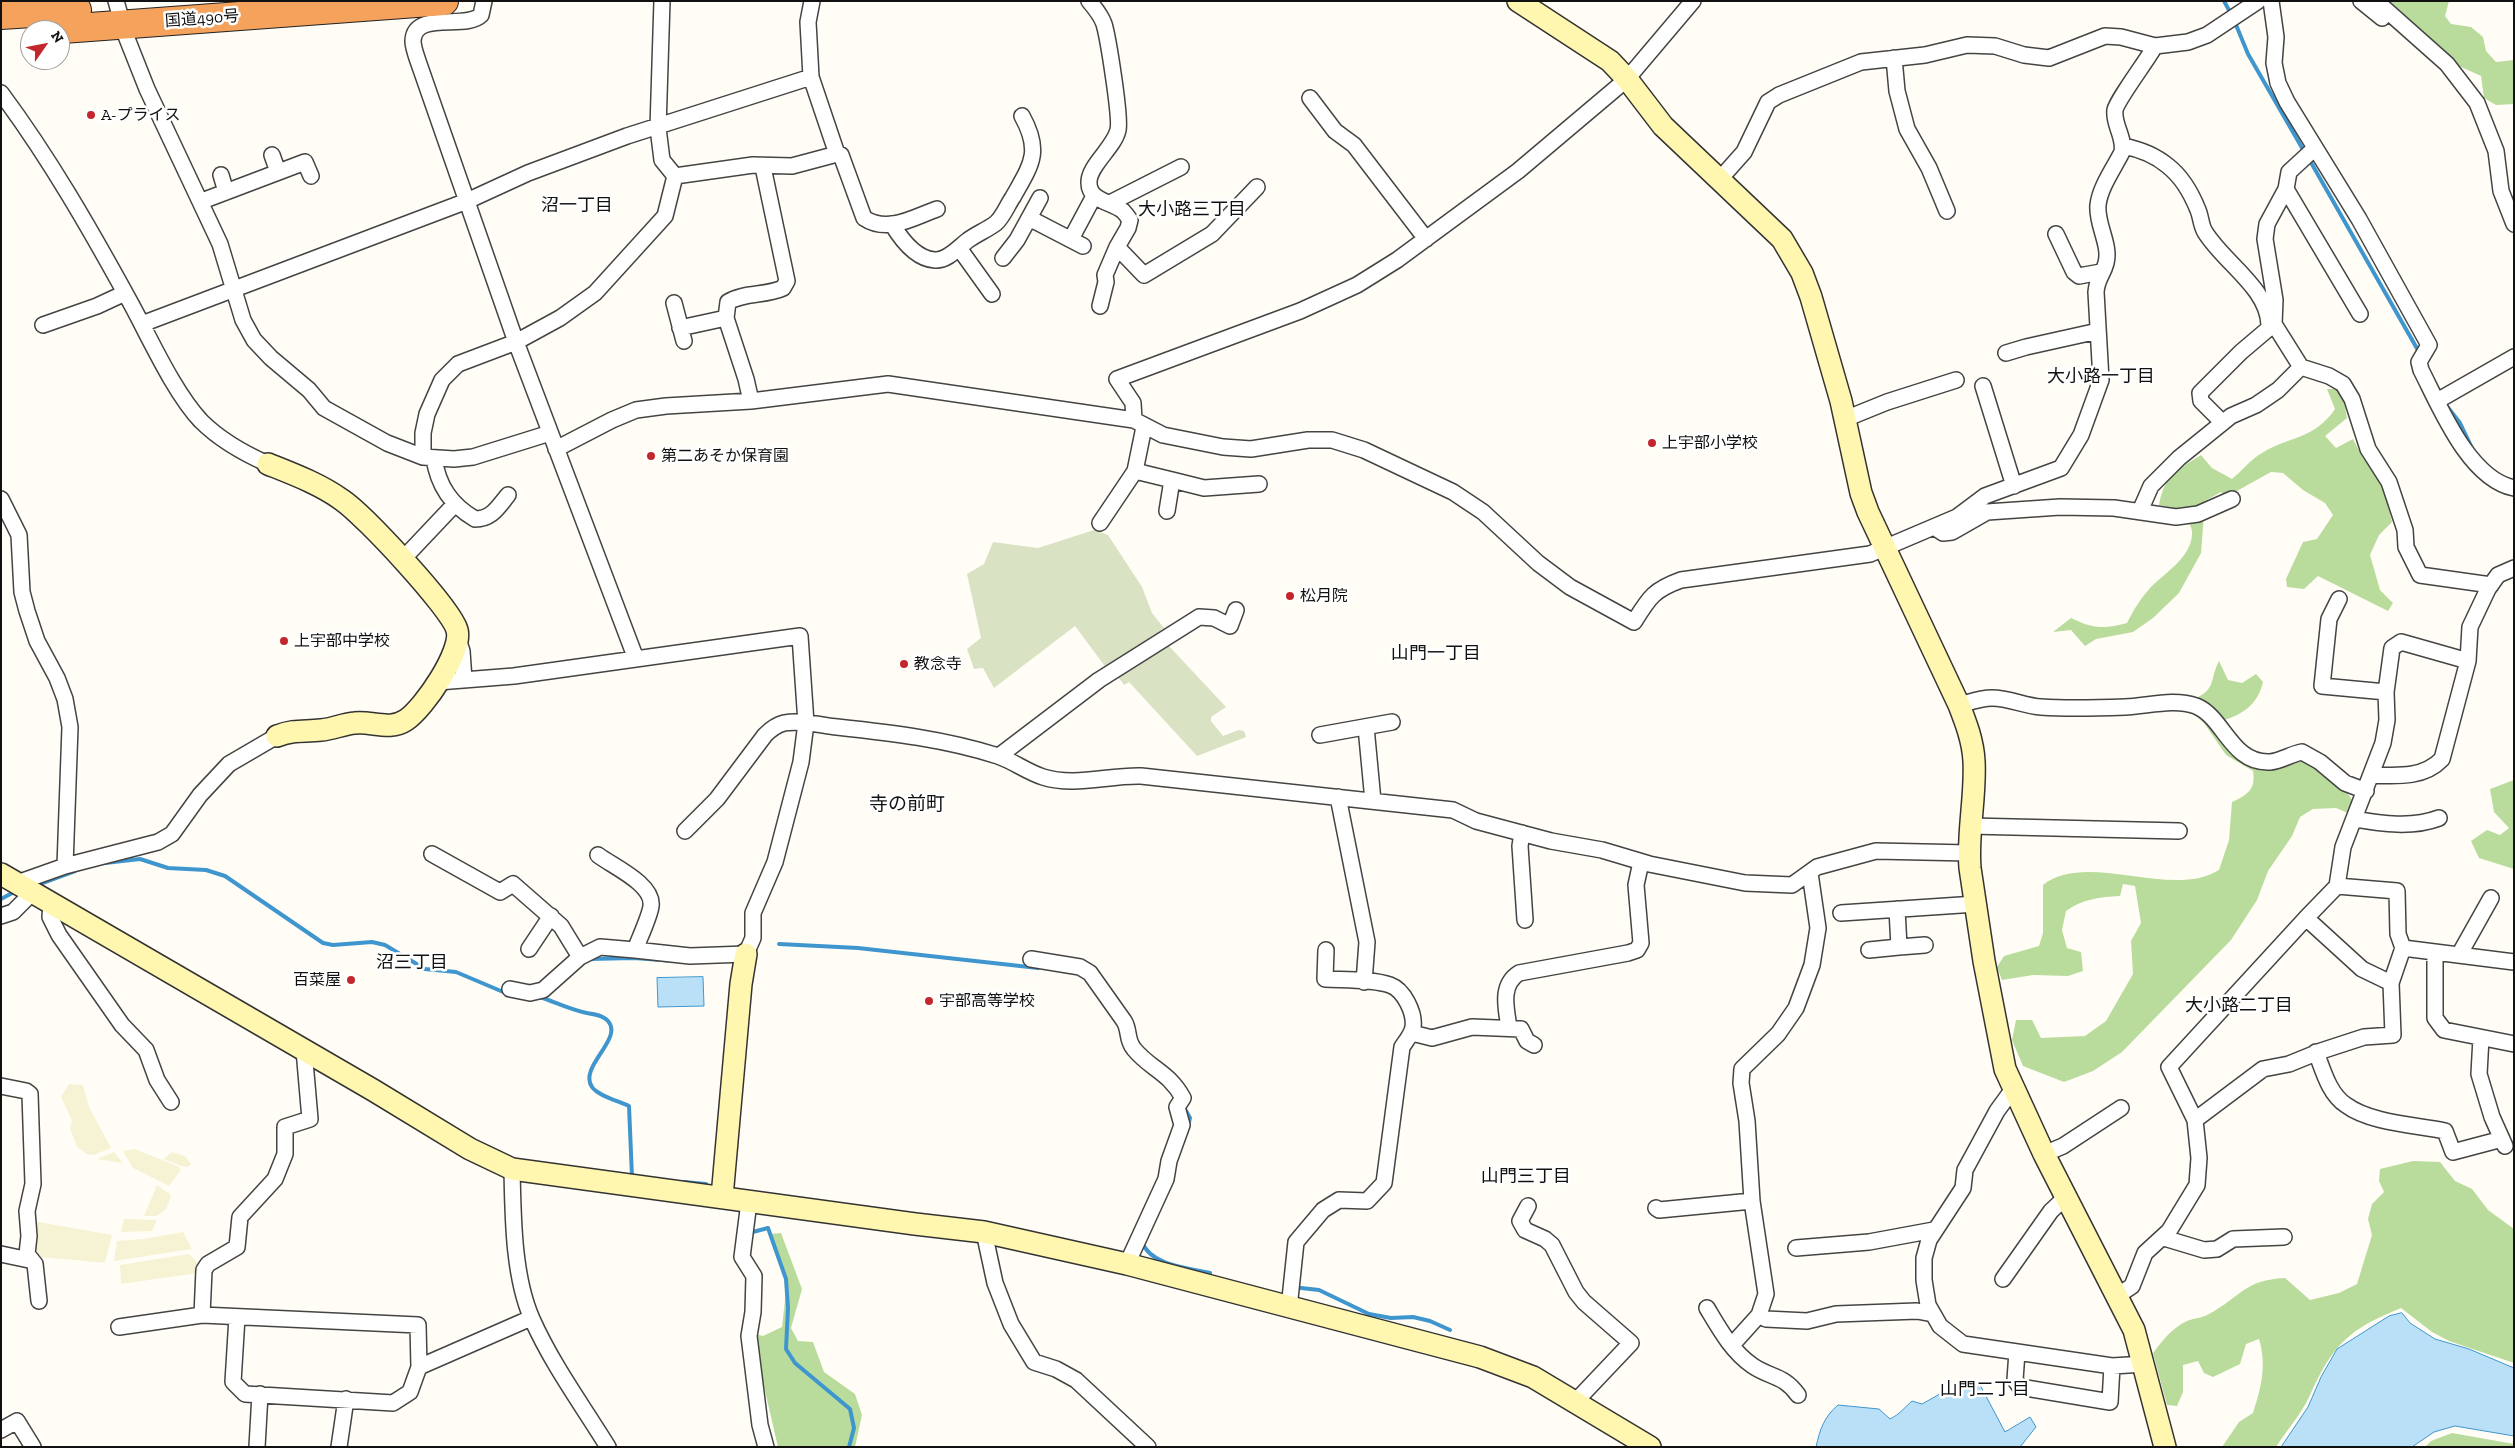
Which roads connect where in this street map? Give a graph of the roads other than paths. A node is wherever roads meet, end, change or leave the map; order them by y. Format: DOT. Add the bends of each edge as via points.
graph roads {
  1 [pos="199,1"];
  2 [pos="444,1"];
  3 [pos="484,1"];
  4 [pos="662,1"];
  5 [pos="812,1"];
  6 [pos="1089,1"];
  7 [pos="1518,1"];
  8 [pos="1693,1"];
  9 [pos="2258,1"];
  10 [pos="2271,1"];
  11 [pos="2361,1"];
  12 [pos="2376,1"];
  13 [pos="302,6"];
  14 [pos="119,11"];
  15 [pos="1,15"];
  16 [pos="70,24"];
  17 [pos="20,32"];
  18 [pos="1,34"];
  19 [pos="2155,46"];
  20 [pos="1894,58"];
  21 [pos="811,77"];
  22 [pos="2457,77"];
  23 [pos="1627,79"];
  24 [pos="1,94"];
  25 [pos="1310,98"];
  26 [pos="1022,116"];
  27 [pos="658,128"];
  28 [pos="2123,146"];
  29 [pos="2315,148"];
  30 [pos="837,154"];
  31 [pos="272,155"];
  32 [pos="763,167"];
  33 [pos="1181,167"];
  34 [pos="278,172"];
  35 [pos="221,175"];
  36 [pos="311,176"];
  37 [pos="675,176"];
  38 [pos="1720,179"];
  39 [pos="1257,188"];
  40 [pos="2286,189"];
  41 [pos="226,192"];
  42 [pos="1094,196"];
  43 [pos="1040,198"];
  44 [pos="202,201"];
  45 [pos="467,201"];
  46 [pos="1110,203"];
  47 [pos="937,210"];
  48 [pos="1947,211"];
  49 [pos="1029,218"];
  50 [pos="996,223"];
  51 [pos="892,224"];
  52 [pos="2514,224"];
  53 [pos="2056,234"];
  54 [pos="1426,239"];
  55 [pos="1016,240"];
  56 [pos="1117,247"];
  57 [pos="959,248"];
  58 [pos="1003,258"];
  59 [pos="2101,272"];
  60 [pos="235,289"];
  61 [pos="125,293"];
  62 [pos="992,294"];
  63 [pos="674,303"];
  64 [pos="1100,306"];
  65 [pos="2360,314"];
  66 [pos="726,318"];
  67 [pos="142,324"];
  68 [pos="2272,325"];
  69 [pos="43,326"];
  70 [pos="2098,331"];
  71 [pos="516,342"];
  72 [pos="2006,353"];
  73 [pos="2514,357"];
  74 [pos="2301,367"];
  75 [pos="1956,380"];
  76 [pos="1983,386"];
  77 [pos="2437,400"];
  78 [pos="751,402"];
  79 [pos="1845,419"];
  80 [pos="2222,422"];
  81 [pos="1139,424"];
  82 [pos="550,434"];
  83 [pos="556,449"];
  84 [pos="428,458"];
  85 [pos="268,464"];
  86 [pos="1135,471"];
  87 [pos="1172,480"];
  88 [pos="1259,484"];
  89 [pos="2014,486"];
  90 [pos="2514,488"];
  91 [pos="508,496"];
  92 [pos="2232,498"];
  93 [pos="1,499"];
  94 [pos="454,505"];
  95 [pos="1167,511"];
  96 [pos="2140,511"];
  97 [pos="1100,523"];
  98 [pos="1934,527"];
  99 [pos="1884,547"];
  100 [pos="402,560"];
  101 [pos="2514,568"];
  102 [pos="2491,585"];
  103 [pos="2340,599"];
  104 [pos="1236,610"];
  105 [pos="458,638"];
  106 [pos="636,659"];
  107 [pos="2468,661"];
  108 [pos="464,680"];
  109 [pos="438,682"];
  110 [pos="2386,692"];
  111 [pos="1959,705"];
  112 [pos="1392,722"];
  113 [pos="806,723"];
  114 [pos="1366,727"];
  115 [pos="1320,735"];
  116 [pos="277,736"];
  117 [pos="999,756"];
  118 [pos="2372,775"];
  119 [pos="2366,791"];
  120 [pos="1338,797"];
  121 [pos="1372,801"];
  122 [pos="2440,818"];
  123 [pos="2355,819"];
  124 [pos="1971,826"];
  125 [pos="685,831"];
  126 [pos="2178,831"];
  127 [pos="1522,833"];
  128 [pos="1969,853"];
  129 [pos="432,854"];
  130 [pos="598,855"];
  131 [pos="1641,862"];
  132 [pos="66,866"];
  133 [pos="1810,873"];
  134 [pos="2337,886"];
  135 [pos="25,888"];
  136 [pos="2492,898"];
  137 [pos="1976,904"];
  138 [pos="1897,909"];
  139 [pos="1841,913"];
  140 [pos="1,916"];
  141 [pos="551,916"];
  142 [pos="2306,918"];
  143 [pos="1525,920"];
  144 [pos="1925,946"];
  145 [pos="1899,947"];
  146 [pos="2403,948"];
  147 [pos="529,949"];
  148 [pos="635,950"];
  149 [pos="1326,950"];
  150 [pos="1869,950"];
  151 [pos="2435,952"];
  152 [pos="746,954"];
  153 [pos="2460,956"];
  154 [pos="580,957"];
  155 [pos="1031,959"];
  156 [pos="2514,962"];
  157 [pos="1364,982"];
  158 [pos="2391,983"];
  159 [pos="510,989"];
  160 [pos="1509,1027"];
  161 [pos="1412,1033"];
  162 [pos="2481,1038"];
  163 [pos="2514,1044"];
  164 [pos="1534,1045"];
  165 [pos="304,1050"];
  166 [pos="2316,1052"];
  167 [pos="1,1086"];
  168 [pos="2012,1089"];
  169 [pos="171,1102"];
  170 [pos="2122,1108"];
  171 [pos="2195,1120"];
  172 [pos="2044,1154"];
  173 [pos="512,1169"];
  174 [pos="722,1197"];
  175 [pos="2066,1197"];
  176 [pos="1752,1201"];
  177 [pos="749,1202"];
  178 [pos="1528,1206"];
  179 [pos="1656,1208"];
  180 [pos="1934,1230"];
  181 [pos="984,1232"];
  182 [pos="2284,1237"];
  183 [pos="2164,1238"];
  184 [pos="1796,1248"];
  185 [pos="1,1254"];
  186 [pos="29,1260"];
  187 [pos="1127,1264"];
  188 [pos="2002,1279"];
  189 [pos="2117,1296"];
  190 [pos="39,1301"];
  191 [pos="1289,1308"];
  192 [pos="1707,1308"];
  193 [pos="1933,1314"];
  194 [pos="202,1315"];
  195 [pos="1759,1315"];
  196 [pos="238,1317"];
  197 [pos="531,1318"];
  198 [pos="119,1327"];
  199 [pos="1732,1345"];
  200 [pos="2017,1352"];
  201 [pos="2145,1364"];
  202 [pos="2112,1366"];
  203 [pos="418,1367"];
  204 [pos="260,1394"];
  205 [pos="1798,1395"];
  206 [pos="346,1399"];
  207 [pos="1576,1401"];
  208 [pos="1,1430"];
  209 [pos="33,1447"];
  210 [pos="257,1447"];
  211 [pos="339,1447"];
  212 [pos="608,1447"];
  213 [pos="766,1447"];
  214 [pos="1148,1447"];
  215 [pos="1650,1447"];
  216 [pos="2165,1447"];
  1 -- 14 [label="highway, 国道490号"];
  2 -- 13 [label="highway, 国道490号"];
  3 -- 45 [label="street" via="478,18 429,23 415,32 413,42"];
  4 -- 27 [label="street"];
  5 -- 21 [label="street" via="808,22"];
  6 -- 42 [label="street" via="1104,24 1118,129 1111,146 1092,172 1089,184"];
  7 -- 23 [label="street" via="1610,61"];
  8 -- 23 [label="street"];
  9 -- 19 [label="street" via="2206,35 2188,42"];
  10 -- 29 [label="street" via="2278,83"];
  11 -- 22 [label="street" via="2431,61"];
  12 -- 22 [label="street" via="2432,50"];
  13 -- 14 [label="highway, 国道490号"];
  14 -- 15 [label="highway, 国道490号"];
  14 -- 16 [label="highway, 国道490号"];
  14 -- 44 [label="street" via="148,89"];
  17 -- 18 [label="highway"];
  19 -- 20 [label="street" via="2105,36 2049,58 1995,46 1967,45"];
  19 -- 28 [label="street" via="2116,107 2114,123"];
  20 -- 38 [label="street" via="1861,62 1768,102 1744,152"];
  20 -- 48 [label="street" via="1897,92 1907,129 1929,168"];
  21 -- 27 [label="street"];
  21 -- 30 [label="street"];
  22 -- 52 [label="street" via="2477,103 2488,128 2496,151 2501,191"];
  23 -- 38 [label="street" via="1663,126"];
  23 -- 54 [label="street" via="1518,171"];
  24 -- 61 [label="street" via="82,214"];
  25 -- 54 [label="street" via="1334,131 1354,145"];
  26 -- 50 [label="street" via="1034,154 1031,167"];
  27 -- 37 [label="street" via="662,160"];
  27 -- 45 [label="street" via="627,136 528,173"];
  28 -- 59 [label="street" via="2098,207 2106,254 2106,264"];
  28 -- 68 [label="street" via="2152,155 2181,179 2204,230 2228,262 2249,281"];
  29 -- 40 [label="street" via="2289,172"];
  29 -- 77 [label="street" via="2429,345 2419,362"];
  30 -- 32 [label="street" via="792,166"];
  30 -- 51 [label="street" via="864,218"];
  31 -- 34 [label="street"];
  32 -- 37 [label="street" via="753,165"];
  32 -- 66 [label="street" via="787,281 783,288 773,293 737,297 728,302"];
  33 -- 46 [label="street"];
  34 -- 36 [label="street" via="305,162"];
  34 -- 41 [label="street"];
  35 -- 41 [label="street"];
  37 -- 71 [label="street" via="665,216 595,293 560,318"];
  38 -- 79 [label="street" via="1769,224 1792,253 1811,297"];
  39 -- 56 [label="street" via="1212,234 1144,275"];
  40 -- 65 [label="street"];
  40 -- 68 [label="street" via="2267,224 2265,239 2275,300"];
  41 -- 44 [label="street"];
  42 -- 46 [label="street"];
  42 -- 49 [label="street" via="1077,243"];
  43 -- 49 [label="street"];
  44 -- 60 [label="street"];
  45 -- 60 [label="street"];
  45 -- 71 [label="street"];
  46 -- 56 [label="street" via="1130,220"];
  47 -- 51 [label="street" via="903,224"];
  49 -- 55 [label="street"];
  50 -- 55 [label="street"];
  50 -- 57 [label="street"];
  51 -- 57 [label="street" via="906,244 926,258 940,260"];
  53 -- 59 [label="street" via="2074,272 2079,276"];
  54 -- 81 [label="street" via="1357,286 1300,311 1117,379 1133,403"];
  55 -- 58 [label="street"];
  56 -- 64 [label="street" via="1105,275"];
  57 -- 62 [label="street"];
  59 -- 70 [label="street" via="2096,292"];
  60 -- 67 [label="street"];
  60 -- 84 [label="street" via="243,320 254,340 324,408 387,443"];
  61 -- 67 [label="street"];
  61 -- 69 [label="street"];
  63 -- 66 [label="street" via="682,335"];
  66 -- 78 [label="street"];
  67 -- 85 [label="street" via="201,420 225,441"];
  68 -- 74 [label="street"];
  68 -- 80 [label="street" via="2200,393 2201,401"];
  70 -- 72 [label="street"];
  70 -- 89 [label="street" via="2101,380 2082,435 2061,468"];
  71 -- 82 [label="street"];
  71 -- 84 [label="street" via="458,364 442,380 427,414 423,433"];
  73 -- 77 [label="street"];
  74 -- 80 [label="street" via="2278,390"];
  74 -- 102 [label="street" via="2343,384 2352,399 2368,448 2389,482 2406,547 2420,575"];
  75 -- 79 [label="street"];
  76 -- 89 [label="street"];
  77 -- 90 [label="street" via="2477,465 2504,486"];
  78 -- 81 [label="street" via="888,384"];
  78 -- 83 [label="street" via="636,410"];
  79 -- 99 [label="street" via="1861,493"];
  80 -- 96 [label="street" via="2151,486"];
  81 -- 86 [label="street"];
  81 -- 99 [label="street" via="1162,435 1223,447 1251,450 1308,440 1332,440 1364,450 1453,492 1484,512 1538,563 1570,587 1634,622 1649,598 1662,587 1681,580 1870,554"];
  82 -- 83 [label="street"];
  82 -- 84 [label="street" via="473,457"];
  83 -- 106 [label="street"];
  84 -- 94 [label="street"];
  85 -- 100 [label="street" via="344,501"];
  86 -- 87 [label="street"];
  86 -- 97 [label="street"];
  87 -- 88 [label="street" via="1204,488"];
  87 -- 95 [label="street"];
  89 -- 98 [label="street" via="1985,496 1957,517"];
  91 -- 94 [label="street" via="495,512 482,519 475,519"];
  92 -- 96 [label="street" via="2198,514 2184,516"];
  93 -- 132 [label="street" via="19,535 22,592 27,611 37,641 60,685 70,727"];
  94 -- 100 [label="street"];
  96 -- 98 [label="street" via="2088,506 1999,510 1987,512 1952,532 1943,533"];
  98 -- 99 [label="street"];
  99 -- 111 [label="street"];
  100 -- 105 [label="street" via="443,608 453,622"];
  101 -- 102 [label="street" via="2498,575"];
  102 -- 107 [label="street" via="2470,627"];
  103 -- 110 [label="street" via="2329,619 2322,686"];
  104 -- 117 [label="street" via="1230,626 1214,618 1199,617 1099,680"];
  105 -- 108 [label="street"];
  105 -- 109 [label="street"];
  106 -- 108 [label="street"];
  106 -- 113 [label="street" via="800,636"];
  107 -- 110 [label="street" via="2401,642 2392,648"];
  107 -- 118 [label="street" via="2442,758 2434,767 2417,774"];
  108 -- 109 [label="street"];
  109 -- 116 [label="street" via="418,709 398,725 355,723 321,730 291,730"];
  110 -- 118 [label="street" via="2386,728"];
  111 -- 119 [label="street" via="1994,698 2039,707 2080,709 2180,702 2207,713 2231,743 2255,760 2269,762 2302,752 2345,783"];
  111 -- 124 [label="street" via="1970,735 1974,760"];
  112 -- 114 [label="street"];
  113 -- 117 [label="street" via="906,734"];
  113 -- 125 [label="street" via="784,723 764,735 717,800"];
  113 -- 152 [label="street" via="794,794 775,862 753,913 753,938"];
  114 -- 115 [label="street"];
  114 -- 121 [label="street"];
  116 -- 132 [label="street" via="229,764 200,795 172,834 158,842"];
  117 -- 120 [label="street" via="1042,777 1090,781 1141,776"];
  118 -- 119 [label="street"];
  119 -- 123 [label="street"];
  120 -- 121 [label="street"];
  120 -- 157 [label="street" via="1367,942"];
  121 -- 127 [label="street" via="1453,810 1476,821"];
  122 -- 123 [label="street" via="2409,824"];
  123 -- 134 [label="street" via="2344,847"];
  124 -- 126 [label="street"];
  124 -- 128 [label="street"];
  127 -- 131 [label="street"];
  127 -- 143 [label="street"];
  128 -- 133 [label="street" via="1876,851 1830,862"];
  128 -- 137 [label="street"];
  129 -- 141 [label="street" via="500,892 513,884"];
  130 -- 148 [label="street" via="626,872 650,896 651,906"];
  131 -- 133 [label="street" via="1745,883 1792,884"];
  131 -- 160 [label="street" via="1636,885 1641,943 1637,950 1519,973 1512,978 1506,993"];
  132 -- 135 [label="street"];
  133 -- 176 [label="street" via="1818,928 1812,965 1796,1008 1778,1034 1742,1069"];
  134 -- 142 [label="street"];
  134 -- 146 [label="street" via="2397,891 2398,934"];
  135 -- 140 [label="street" via="13,912"];
  135 -- 165 [label="street"];
  135 -- 169 [label="street" via="50,917 100,996 146,1050 157,1080"];
  136 -- 153 [label="street"];
  137 -- 138 [label="street"];
  137 -- 168 [label="street" via="1999,1043"];
  138 -- 139 [label="street"];
  138 -- 145 [label="street"];
  141 -- 147 [label="street"];
  141 -- 154 [label="street" via="562,926"];
  142 -- 158 [label="street" via="2362,968"];
  142 -- 171 [label="street" via="2169,1067"];
  144 -- 145 [label="street"];
  145 -- 150 [label="street"];
  146 -- 151 [label="street"];
  146 -- 158 [label="street"];
  148 -- 152 [label="street" via="690,956"];
  148 -- 154 [label="street" via="600,947"];
  149 -- 157 [label="street" via="1325,979"];
  151 -- 153 [label="street"];
  151 -- 162 [label="street" via="2435,1018 2444,1030"];
  152 -- 174 [label="street"];
  153 -- 156 [label="street"];
  154 -- 159 [label="street" via="543,990 530,993"];
  155 -- 187 [label="street" via="1080,968 1090,973 1124,1020 1134,1051 1172,1080 1181,1100 1177,1107 1182,1125 1169,1160 1166,1179"];
  157 -- 161 [label="street" via="1391,985 1402,994 1412,1013"];
  158 -- 166 [label="street" via="2393,1035 2364,1038"];
  160 -- 161 [label="street" via="1472,1027 1432,1038"];
  160 -- 164 [label="street" via="1521,1029 1527,1041"];
  161 -- 191 [label="street" via="1402,1047 1384,1183 1367,1201 1339,1200 1323,1210 1308,1226 1296,1242"];
  162 -- 163 [label="street"];
  162 -- 166 [label="street" via="2479,1074 2503,1142 2453,1152 2445,1131 2364,1115 2344,1105 2328,1083"];
  165 -- 173 [label="street" via="470,1149"];
  165 -- 194 [label="street" via="310,1119 285,1127 285,1154 275,1179 240,1218 237,1247 208,1264 204,1270"];
  166 -- 171 [label="street" via="2289,1064 2263,1069"];
  167 -- 186 [label="street" via="30,1094 33,1184 27,1211"];
  168 -- 172 [label="street"];
  168 -- 180 [label="street" via="1996,1111 1965,1170 1962,1188"];
  170 -- 172 [label="street" via="2063,1146"];
  171 -- 183 [label="street" via="2199,1158 2197,1185"];
  172 -- 175 [label="street"];
  173 -- 174 [label="street"];
  173 -- 197 [label="street" via="520,1277"];
  174 -- 177 [label="street"];
  175 -- 188 [label="street" via="2051,1212"];
  175 -- 189 [label="street"];
  176 -- 179 [label="street"];
  176 -- 195 [label="street" via="1766,1294"];
  177 -- 181 [label="street"];
  177 -- 213 [label="street" via="742,1256 754,1276 753,1312 748,1336"];
  178 -- 207 [label="street" via="1520,1221 1525,1230 1545,1238 1552,1245 1576,1292 1632,1343"];
  180 -- 184 [label="street" via="1869,1242"];
  180 -- 193 [label="street" via="1924,1265 1928,1305"];
  181 -- 187 [label="street"];
  181 -- 214 [label="street" via="995,1283 1011,1324 1034,1362 1076,1380"];
  182 -- 183 [label="street" via="2233,1239 2217,1249 2204,1250"];
  183 -- 189 [label="street" via="2145,1253 2132,1286"];
  185 -- 186 [label="street"];
  186 -- 190 [label="street" via="35,1264"];
  187 -- 191 [label="street"];
  189 -- 201 [label="street" via="2134,1330"];
  191 -- 207 [label="street" via="1480,1357 1533,1377"];
  192 -- 199 [label="street"];
  193 -- 195 [label="street" via="1917,1311 1836,1314 1807,1321 1766,1319"];
  193 -- 200 [label="street" via="1940,1326 1963,1344"];
  194 -- 196 [label="street"];
  194 -- 198 [label="street"];
  195 -- 199 [label="street"];
  196 -- 203 [label="street" via="418,1325"];
  196 -- 204 [label="street" via="233,1382 245,1394"];
  197 -- 203 [label="street"];
  197 -- 212 [label="street" via="556,1365"];
  199 -- 205 [label="street" via="1752,1365 1790,1383"];
  200 -- 202 [label="street"];
  200 -- 202 [label="street" via="2015,1380 2020,1387 2110,1402"];
  201 -- 202 [label="street"];
  201 -- 216 [label="street"];
  203 -- 206 [label="street" via="410,1392 393,1402"];
  204 -- 206 [label="street"];
  204 -- 210 [label="street"];
  206 -- 211 [label="street"];
  207 -- 215 [label="street"];
  208 -- 209 [label="street" via="17,1421"];
}
